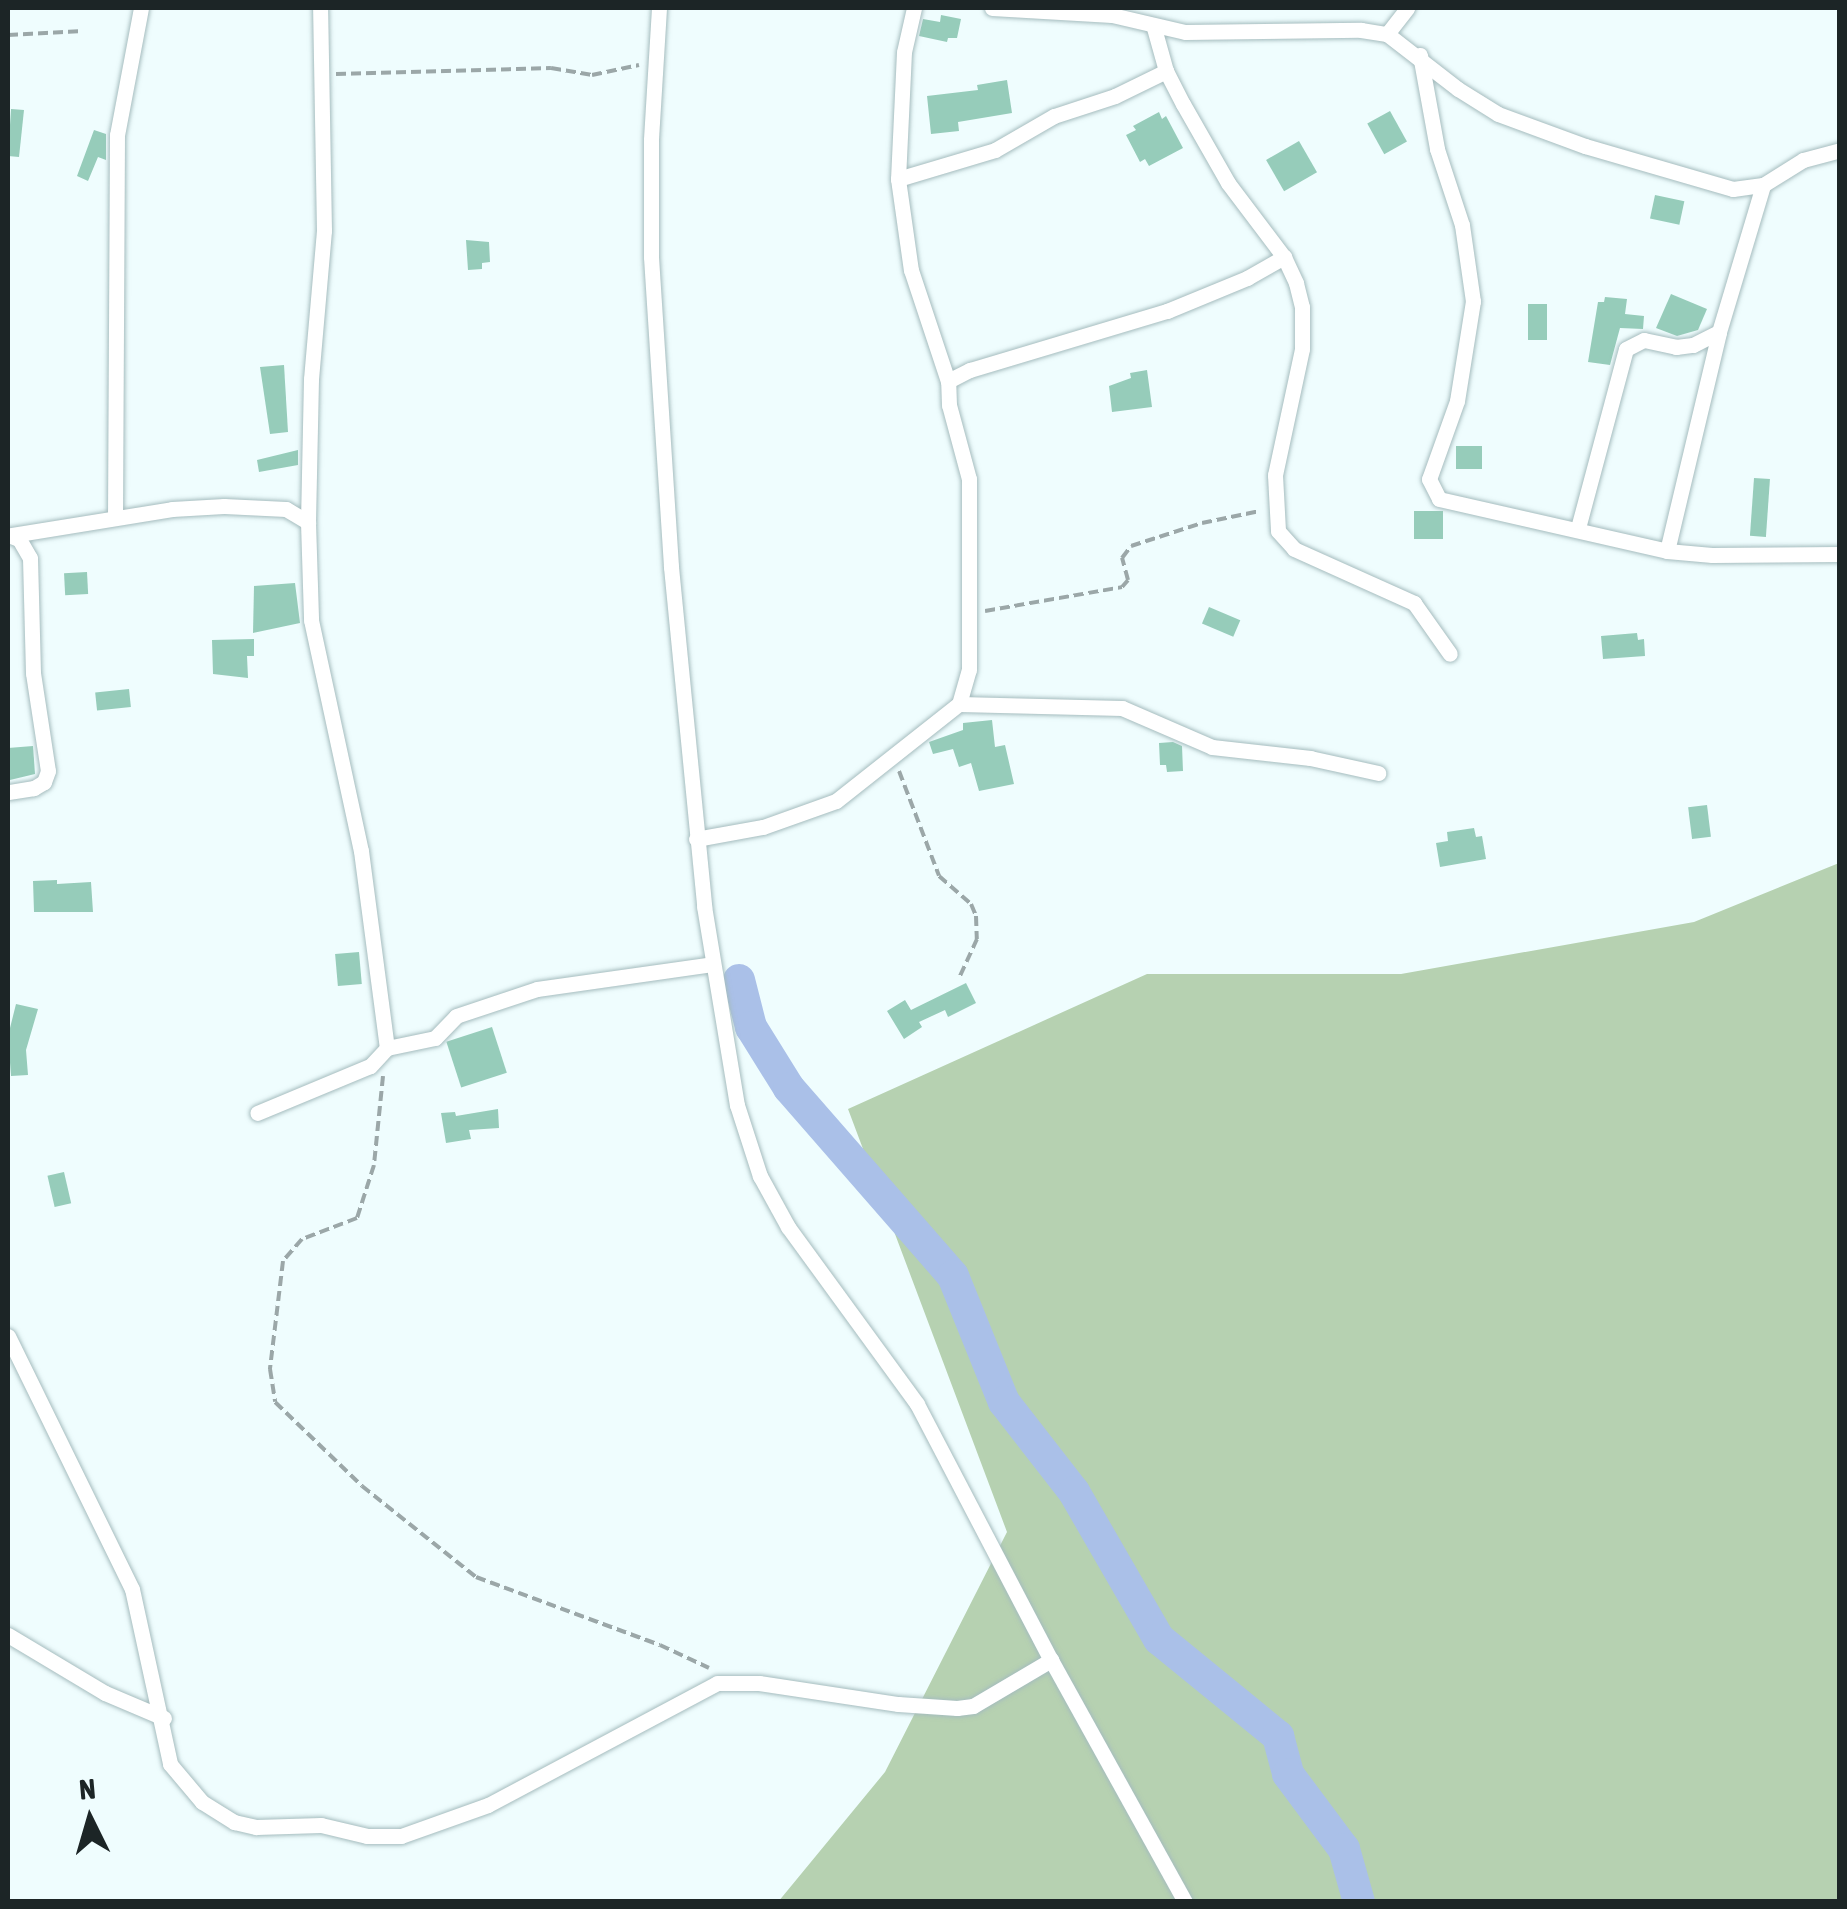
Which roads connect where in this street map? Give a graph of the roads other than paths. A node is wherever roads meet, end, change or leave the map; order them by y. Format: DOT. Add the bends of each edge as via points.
graph roads {
  1 [pos="141,8"];
  2 [pos="320,8"];
  3 [pos="659,8"];
  4 [pos="914,8"];
  5 [pos="992,8"];
  6 [pos="1407,8"];
  7 [pos="1154,28"];
  8 [pos="1387,34"];
  9 [pos="1420,55"];
  10 [pos="1166,71"];
  11 [pos="1840,150"];
  12 [pos="898,179"];
  13 [pos="1763,185"];
  14 [pos="1284,257"];
  15 [pos="1720,332"];
  16 [pos="948,381"];
  17 [pos="115,517"];
  18 [pos="308,522"];
  19 [pos="1578,528"];
  20 [pos="10,535"];
  21 [pos="1667,551"];
  22 [pos="1840,554"];
  23 [pos="1450,654"];
  24 [pos="960,704"];
  25 [pos="1378,773"];
  26 [pos="8,792"];
  27 [pos="696,839"];
  28 [pos="712,964"];
  29 [pos="385,1052"];
  30 [pos="258,1113"];
  31 [pos="8,1336"];
  32 [pos="8,1634"];
  33 [pos="1050,1660"];
  34 [pos="164,1718"];
  35 [pos="1184,1902"];
  1 -- 17 [label="street" via="116,135"];
  2 -- 18 [label="street" via="324,231"];
  3 -- 27 [label="street" via="651,256"];
  4 -- 12 [label="street" via="904,52"];
  5 -- 7 [label="street" via="1112,15"];
  6 -- 8 [label="street"];
  7 -- 8 [label="street"];
  7 -- 10 [label="street"];
  8 -- 9 [label="street"];
  9 -- 13 [label="street" via="1458,89 1514,120 1710,184"];
  9 -- 19 [label="street" via="1437,149 1462,225 1473,301 1457,401 1429,487 1454,506"];
  10 -- 12 [label="street" via="1054,116 995,150"];
  10 -- 14 [label="street" via="1228,183"];
  11 -- 13 [label="street" via="1804,160"];
  12 -- 16 [label="street" via="912,270"];
  13 -- 15 [label="street"];
  14 -- 16 [label="street" via="1167,311"];
  14 -- 23 [label="street" via="1302,307 1302,349 1277,462 1278,530 1294,549 1399,593 1426,616"];
  15 -- 19 [label="street" via="1693,345 1644,340 1626,349"];
  15 -- 21 [label="street"];
  16 -- 24 [label="street" via="968,479 969,670"];
  17 -- 18 [label="street" via="224,506 286,509"];
  17 -- 20 [label="street"];
  18 -- 29 [label="street" via="311,620 361,850"];
  19 -- 21 [label="street"];
  20 -- 26 [label="street" via="30,558 33,673 48,770 34,788"];
  21 -- 22 [label="street"];
  24 -- 25 [label="street" via="1122,708 1212,747"];
  24 -- 27 [label="street" via="836,801 763,827"];
  27 -- 28 [label="street"];
  28 -- 29 [label="street" via="537,989 456,1016 435,1038"];
  28 -- 33 [label="street" via="737,1105 760,1176 804,1252 917,1404"];
  29 -- 30 [label="street" via="370,1066"];
  31 -- 34 [label="street" via="132,1589"];
  32 -- 34 [label="street" via="105,1694"];
  33 -- 34 [label="street" via="973,1706 957,1708 734,1681 704,1687 488,1805 422,1831 384,1837 321,1825 256,1827 216,1814 170,1764"];
  33 -- 35 [label="street"];
}
